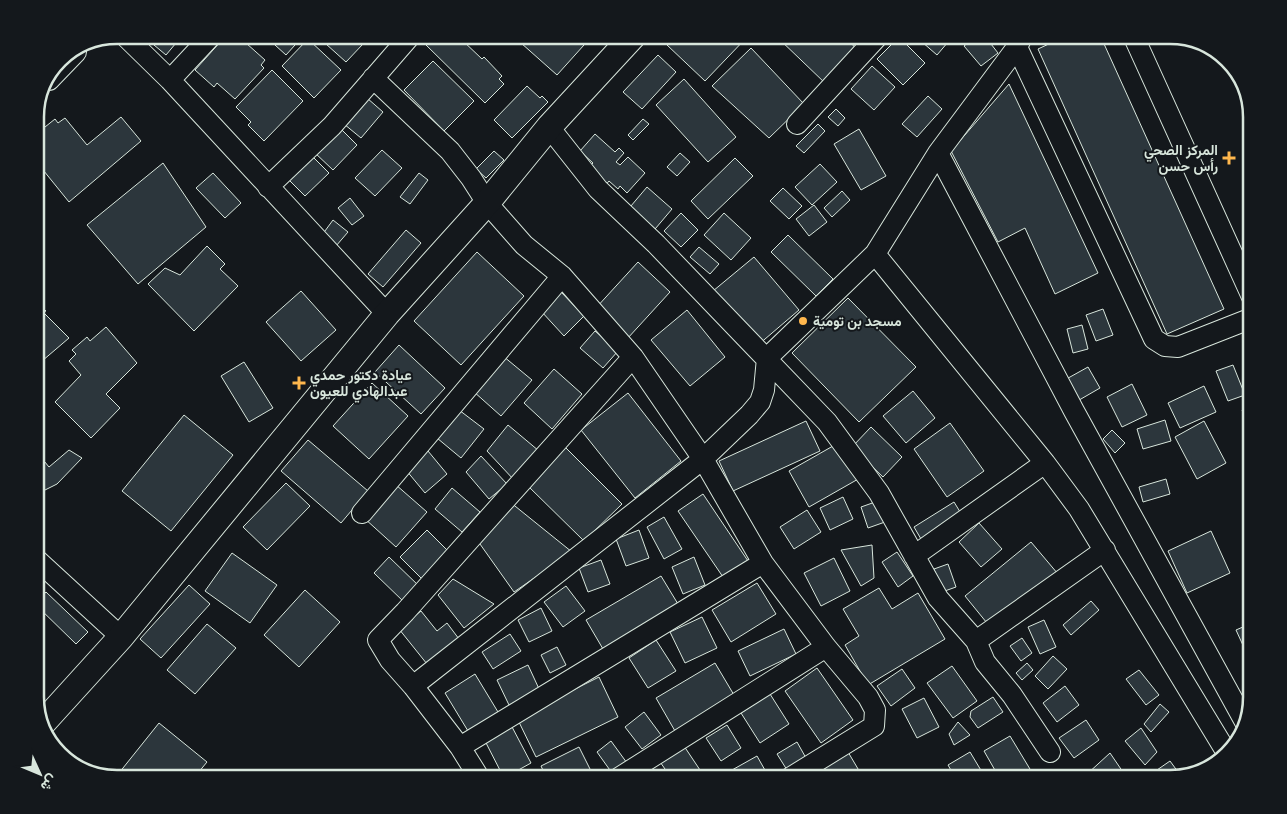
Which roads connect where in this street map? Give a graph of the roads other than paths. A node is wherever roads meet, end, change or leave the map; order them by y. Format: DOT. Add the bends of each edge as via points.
graph roads {
  1 [pos="133,44"];
  2 [pos="204,44"];
  3 [pos="402,44"];
  4 [pos="626,44"];
  5 [pos="871,44"];
  6 [pos="1018,44"];
  7 [pos="1021,44"];
  8 [pos="1137,44"];
  9 [pos="373,78"];
  10 [pos="170,80"];
  11 [pos="797,124"];
  12 [pos="549,127"];
  13 [pos="938,153"];
  14 [pos="268,187"];
  15 [pos="487,202"];
  16 [pos="875,254"];
  17 [pos="562,276"];
  18 [pos="1243,277"];
  19 [pos="387,314"];
  20 [pos="1243,321"];
  21 [pos="633,357"];
  22 [pos="767,358"];
  23 [pos="703,459"];
  24 [pos="1045,464"];
  25 [pos="362,513"];
  26 [pos="1104,550"];
  27 [pos="914,556"];
  28 [pos="763,564"];
  29 [pos="44,566"];
  30 [pos="121,637"];
  31 [pos="976,641"];
  32 [pos="826,647"];
  33 [pos="413,686"];
  34 [pos="1241,715"];
  35 [pos="47,718"];
  36 [pos="460,747"];
  37 [pos="1224,747"];
  38 [pos="1050,752"];
  39 [pos="474,770"];
  40 [pos="631,770"];
  41 [pos="803,770"];
  1 -- 10 [label="street"];
  2 -- 10 [label="street"];
  3 -- 9 [label="street"];
  4 -- 12 [label="street"];
  5 -- 11 [label="street"];
  6 -- 13 [label="street"];
  7 -- 20 [label="street" via="1154,339 1165,346 1178,346"];
  8 -- 18 [label="street"];
  9 -- 14 [label="street" via="332,126"];
  9 -- 15 [label="street" via="450,151"];
  10 -- 14 [label="street"];
  12 -- 15 [label="street"];
  12 -- 22 [label="street" via="598,189"];
  13 -- 16 [label="street"];
  13 -- 34 [label="street" via="1074,412"];
  14 -- 19 [label="street"];
  15 -- 17 [label="street" via="524,245"];
  15 -- 19 [label="street"];
  16 -- 22 [label="street"];
  16 -- 24 [label="street"];
  17 -- 21 [label="street"];
  17 -- 25 [label="street"];
  19 -- 30 [label="street"];
  21 -- 23 [label="street"];
  21 -- 33 [label="street" via="378,640 390,660"];
  22 -- 23 [label="street" via="760,402"];
  22 -- 27 [label="street" via="827,422 879,492"];
  23 -- 28 [label="street"];
  23 -- 33 [label="street"];
  24 -- 26 [label="street" via="1079,509"];
  24 -- 27 [label="street"];
  26 -- 31 [label="street"];
  26 -- 37 [label="street"];
  27 -- 31 [label="street" via="938,598"];
  28 -- 32 [label="street"];
  28 -- 36 [label="street"];
  29 -- 30 [label="street"];
  30 -- 35 [label="street"];
  31 -- 38 [label="street" via="985,662 1012,695"];
  32 -- 40 [label="street"];
  32 -- 41 [label="street" via="868,697 875,710 874,726"];
  33 -- 36 [label="street"];
  36 -- 39 [label="street"];
}
